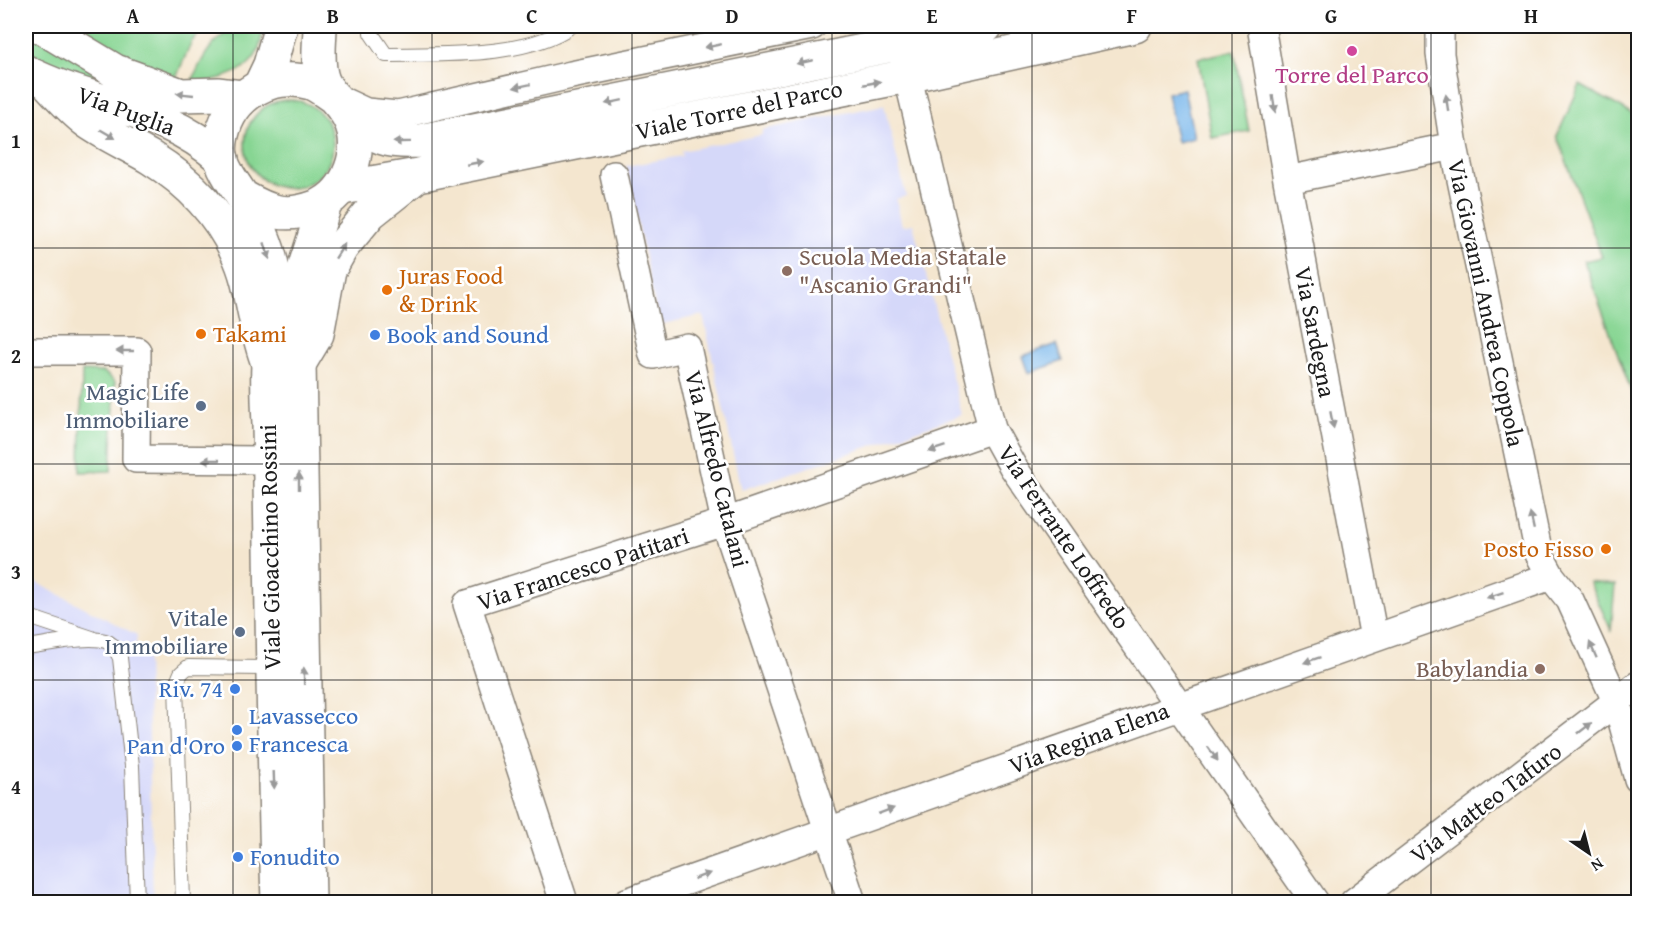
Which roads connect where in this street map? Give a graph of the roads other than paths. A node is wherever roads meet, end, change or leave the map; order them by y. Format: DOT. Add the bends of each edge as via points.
graph roads {
  1 [pos="40,26"];
  2 [pos="281,26"];
  3 [pos="320,26"];
  4 [pos="371,26"];
  5 [pos="572,26"];
  6 [pos="812,26"];
  7 [pos="986,26"];
  8 [pos="1135,26"];
  9 [pos="1261,26"];
  10 [pos="1440,26"];
  11 [pos="900,43"];
  12 [pos="907,76"];
  13 [pos="37,78"];
  14 [pos="252,91"];
  15 [pos="342,108"];
  16 [pos="1454,146"];
  17 [pos="222,159"];
  18 [pos="418,175"];
  19 [pos="614,175"];
  20 [pos="1287,180"];
  21 [pos="333,196"];
  22 [pos="243,197"];
  23 [pos="26,351"];
  24 [pos="283,363"];
  25 [pos="992,429"];
  26 [pos="269,460"];
  27 [pos="725,522"];
  28 [pos="1551,576"];
  29 [pos="26,616"];
  30 [pos="1374,638"];
  31 [pos="96,639"];
  32 [pos="26,647"];
  33 [pos="271,668"];
  34 [pos="1638,685"];
  35 [pos="1617,703"];
  36 [pos="1179,706"];
  37 [pos="1638,779"];
  38 [pos="826,832"];
  39 [pos="137,903"];
  40 [pos="183,903"];
  41 [pos="278,903"];
  42 [pos="309,903"];
  43 [pos="564,903"];
  44 [pos="627,903"];
  45 [pos="852,903"];
  46 [pos="1315,903"];
  47 [pos="1354,903"];
  14 -- 1 [label="main road, Via Puglia, one-way" via="181,96 115,70"];
  2 -- 14 [label="main road, Viale Gioacchino Rossini" via="270,65"];
  3 -- 15 [label="main road, Viale Gioacchino Rossini" via="322,81"];
  4 -- 5 [label="lane" via="371,33 386,55 476,54 555,37"];
  6 -- 15 [label="street, one-way" via="398,115"];
  7 -- 11 [label="main road, Viale Torre del Parco"];
  8 -- 12 [label="main road, Viale Torre del Parco"];
  9 -- 20 [label="street, Via Sardegna, one-way"];
  16 -- 10 [label="street, Via Giovanni Andrea Coppola, one-way" via="1440,54"];
  11 -- 12 [label="street, Via Ferrante Loffredo"];
  11 -- 15 [label="main road, Viale Torre del Parco, one-way" via="420,141 394,143 371,134"];
  18 -- 12 [label="main road, Viale Torre del Parco, one-way"];
  12 -- 25 [label="street, Via Ferrante Loffredo"];
  13 -- 17 [label="main road, Via Puglia" via="170,122"];
  13 -- 24 [label="main road, one-way" via="86,121 154,160 187,184 208,206 229,237 247,276 257,336"];
  14 -- 15 [label="main road" via="286,79 312,84"];
  14 -- 17 [label="main road, Viale Gioacchino Rossini" via="229,115 222,136"];
  15 -- 21 [label="main road, Viale Gioacchino Rossini" via="356,142 353,166"];
  16 -- 20 [label="street"];
  28 -- 16 [label="street, Via Giovanni Andrea Coppola, one-way" via="1539,554"];
  17 -- 22 [label="main road, Viale Gioacchino Rossini" via="229,180"];
  18 -- 21 [label="main road, Viale Torre del Parco"];
  24 -- 18 [label="main road, one-way" via="317,334 329,270 342,247 370,213"];
  19 -- 27 [label="street, Via Alfredo Catalani" via="654,355 687,347"];
  20 -- 30 [label="street, Via Sardegna, one-way"];
  21 -- 22 [label="main road, Viale Gioacchino Rossini" via="297,214 268,211"];
  21 -- 24 [label="main road, Viale Gioacchino Rossini" via="305,266"];
  22 -- 24 [label="main road, Viale Gioacchino Rossini, one-way" via="272,270 274,313"];
  26 -- 23 [label="street, one-way" via="136,459 137,351"];
  24 -- 26 [label="main road, Viale Gioacchino Rossini"];
  42 -- 24 [label="main road, Viale Gioacchino Rossini, one-way"];
  25 -- 27 [label="street, Via Francesco Patitari, one-way"];
  25 -- 36 [label="street, Via Ferrante Loffredo" via="1013,467"];
  26 -- 33 [label="main road, Viale Gioacchino Rossini"];
  27 -- 38 [label="street, Via Alfredo Catalani"];
  27 -- 43 [label="street, Via Francesco Patitari" via="467,604"];
  28 -- 30 [label="street, Via Regina Elena, one-way"];
  35 -- 28 [label="street, Via Giovanni Andrea Coppola, one-way" via="1570,600"];
  29 -- 31 [label="lane"];
  30 -- 36 [label="street, Via Regina Elena, one-way"];
  31 -- 32 [label="lane"];
  31 -- 39 [label="lane" via="109,643 120,658 132,766"];
  33 -- 40 [label="lane" via="188,667 176,685"];
  33 -- 41 [label="main road, Viale Gioacchino Rossini, one-way"];
  34 -- 35 [label="street, Via Matteo Tafuro"];
  35 -- 37 [label="street, Via Giovanni Andrea Coppola"];
  47 -- 35 [label="street, Via Matteo Tafuro, one-way"];
  38 -- 36 [label="street, Via Regina Elena, one-way"];
  36 -- 46 [label="street, Via Ferrante Loffredo, one-way"];
  44 -- 38 [label="street, Via Regina Elena, one-way"];
  38 -- 45 [label="street, Via Alfredo Catalani"];
}
